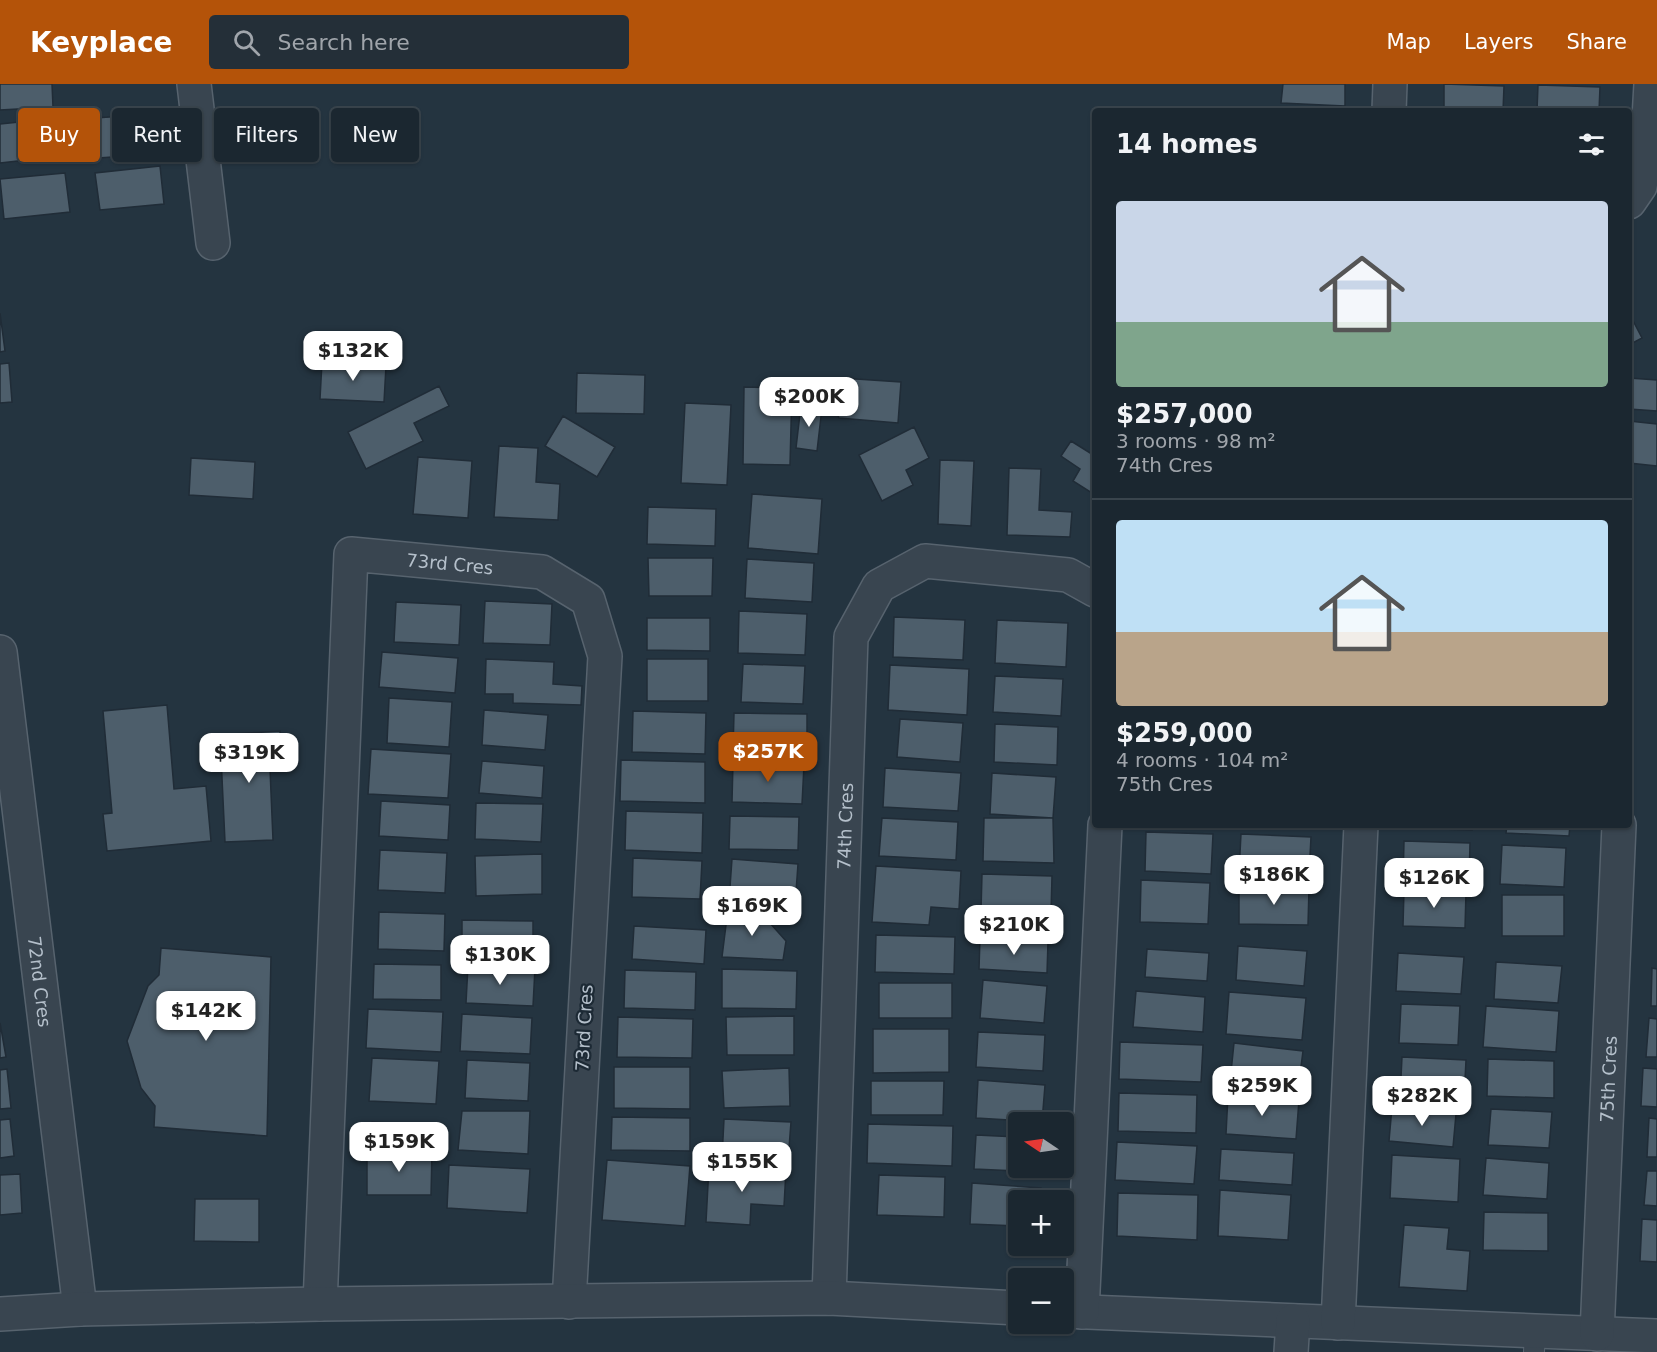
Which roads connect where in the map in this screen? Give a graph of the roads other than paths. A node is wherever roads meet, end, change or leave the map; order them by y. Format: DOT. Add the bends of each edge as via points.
graph roads {
  1 [pos="194,84"];
  2 [pos="1390,84"];
  3 [pos="1651,84"];
  4 [pos="1389,108"];
  5 [pos="1632,198"];
  6 [pos="213,243"];
  7 [pos="1092,588"];
  8 [pos="0,652"];
  9 [pos="1105,828"];
  10 [pos="1361,828"];
  11 [pos="1619,828"];
  12 [pos="1074,1296"];
  13 [pos="829,1298"];
  14 [pos="569,1302"];
  15 [pos="320,1304"];
  16 [pos="1008,1307"];
  17 [pos="80,1309"];
  18 [pos="1074,1311"];
  19 [pos="0,1314"];
  20 [pos="1338,1323"];
  21 [pos="1598,1334"];
  22 [pos="1292,1336"];
  23 [pos="1657,1336"];
  24 [pos="1534,1341"];
  1 -- 6 [label="street"];
  2 -- 4 [label="street"];
  3 -- 5 [label="street" via="1647,153 1640,186"];
  7 -- 13 [label="street, 74th Cres" via="1068,575 925,561 879,586 851,637"];
  8 -- 17 [label="street, 72nd Cres"];
  9 -- 12 [label="street"];
  10 -- 20 [label="street"];
  11 -- 21 [label="street, 75th Cres"];
  13 -- 14 [label="street"];
  13 -- 16 [label="street"];
  14 -- 15 [label="street"];
  14 -- 15 [label="street, 73rd Cres" via="605,656 588,600 542,572 351,554"];
  15 -- 17 [label="street"];
  17 -- 19 [label="street"];
  18 -- 22 [label="street"];
  20 -- 22 [label="street"];
  20 -- 24 [label="street"];
  21 -- 23 [label="street"];
  21 -- 24 [label="street"];
}
